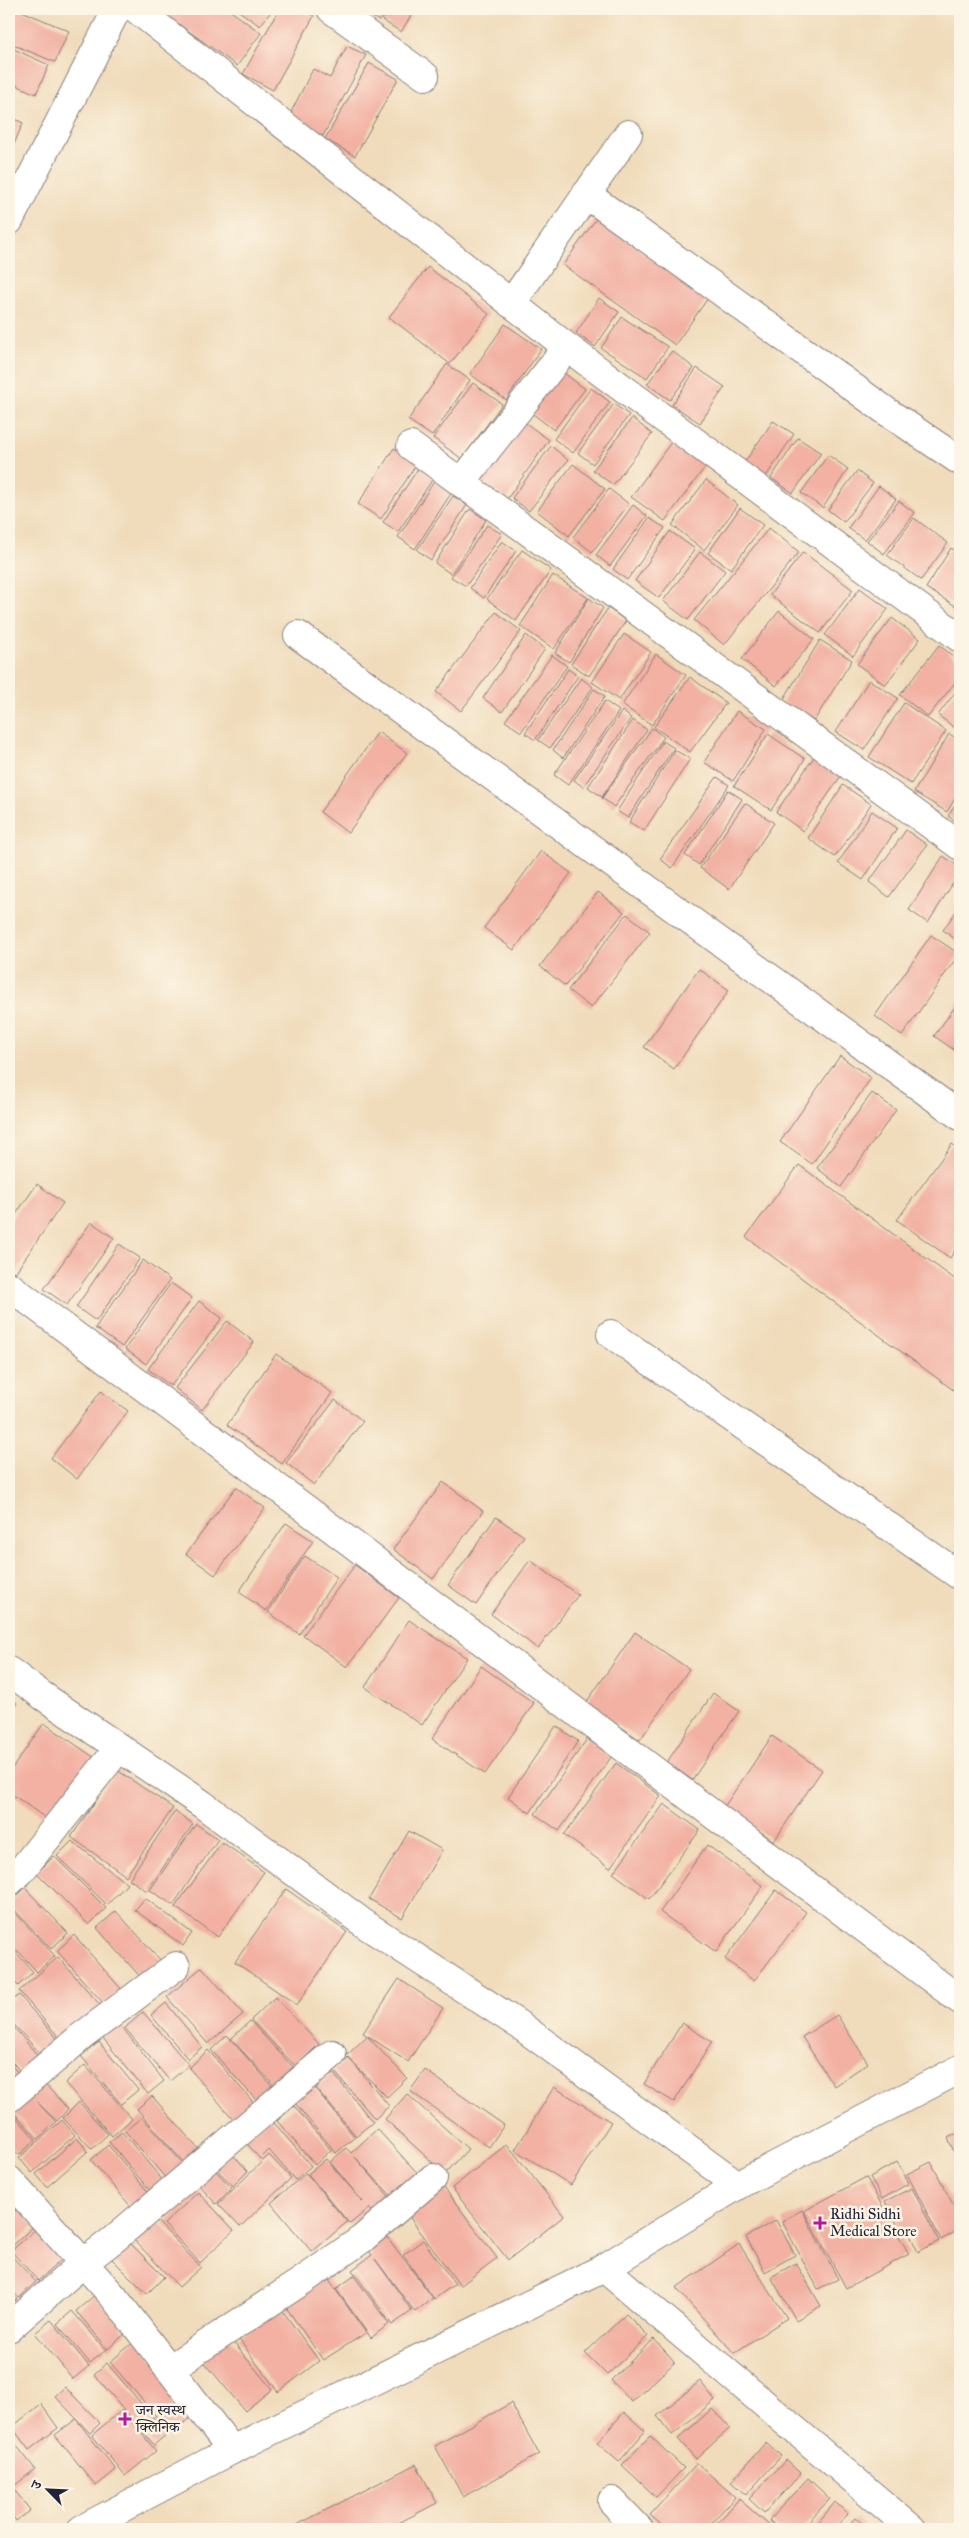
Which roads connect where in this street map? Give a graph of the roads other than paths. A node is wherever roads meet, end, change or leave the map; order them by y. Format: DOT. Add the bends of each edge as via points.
graph roads {
  1 [pos="117,9"];
  2 [pos="136,9"];
  3 [pos="330,9"];
  4 [pos="425,76"];
  5 [pos="628,134"];
  6 [pos="586,194"];
  7 [pos="9,221"];
  8 [pos="512,304"];
  9 [pos="567,347"];
  10 [pos="410,446"];
  11 [pos="960,461"];
  12 [pos="461,483"];
  13 [pos="298,635"];
  14 [pos="960,638"];
  15 [pos="960,846"];
  16 [pos="960,1116"];
  17 [pos="9,1286"];
  18 [pos="610,1334"];
  19 [pos="960,1576"];
  20 [pos="9,1671"];
  21 [pos="119,1748"];
  22 [pos="9,1882"];
  23 [pos="176,1966"];
  24 [pos="960,2000"];
  25 [pos="332,2054"];
  26 [pos="960,2069"];
  27 [pos="9,2098"];
  28 [pos="433,2178"];
  29 [pos="9,2180"];
  30 [pos="738,2185"];
  31 [pos="83,2263"];
  32 [pos="604,2268"];
  33 [pos="9,2328"];
  34 [pos="169,2368"];
  35 [pos="232,2450"];
  36 [pos="612,2501"];
  37 [pos="82,2529"];
  38 [pos="638,2529"];
  39 [pos="912,2529"];
  1 -- 7 [label="street"];
  2 -- 8 [label="street"];
  3 -- 4 [label="street"];
  5 -- 6 [label="street"];
  6 -- 8 [label="street"];
  6 -- 11 [label="street"];
  8 -- 9 [label="street"];
  9 -- 12 [label="street"];
  9 -- 14 [label="street"];
  10 -- 12 [label="street"];
  12 -- 15 [label="street"];
  13 -- 16 [label="street"];
  17 -- 24 [label="street"];
  18 -- 19 [label="street"];
  20 -- 21 [label="street"];
  21 -- 22 [label="street"];
  21 -- 30 [label="street" via="202,1804 366,1925 522,2026"];
  23 -- 27 [label="street" via="82,2036"];
  25 -- 31 [label="street"];
  26 -- 30 [label="street"];
  28 -- 34 [label="street" via="362,2239"];
  29 -- 31 [label="street"];
  30 -- 32 [label="street"];
  31 -- 33 [label="street"];
  31 -- 34 [label="street"];
  32 -- 35 [label="street"];
  32 -- 39 [label="street"];
  34 -- 35 [label="street"];
  35 -- 37 [label="street"];
  36 -- 38 [label="street"];
}
